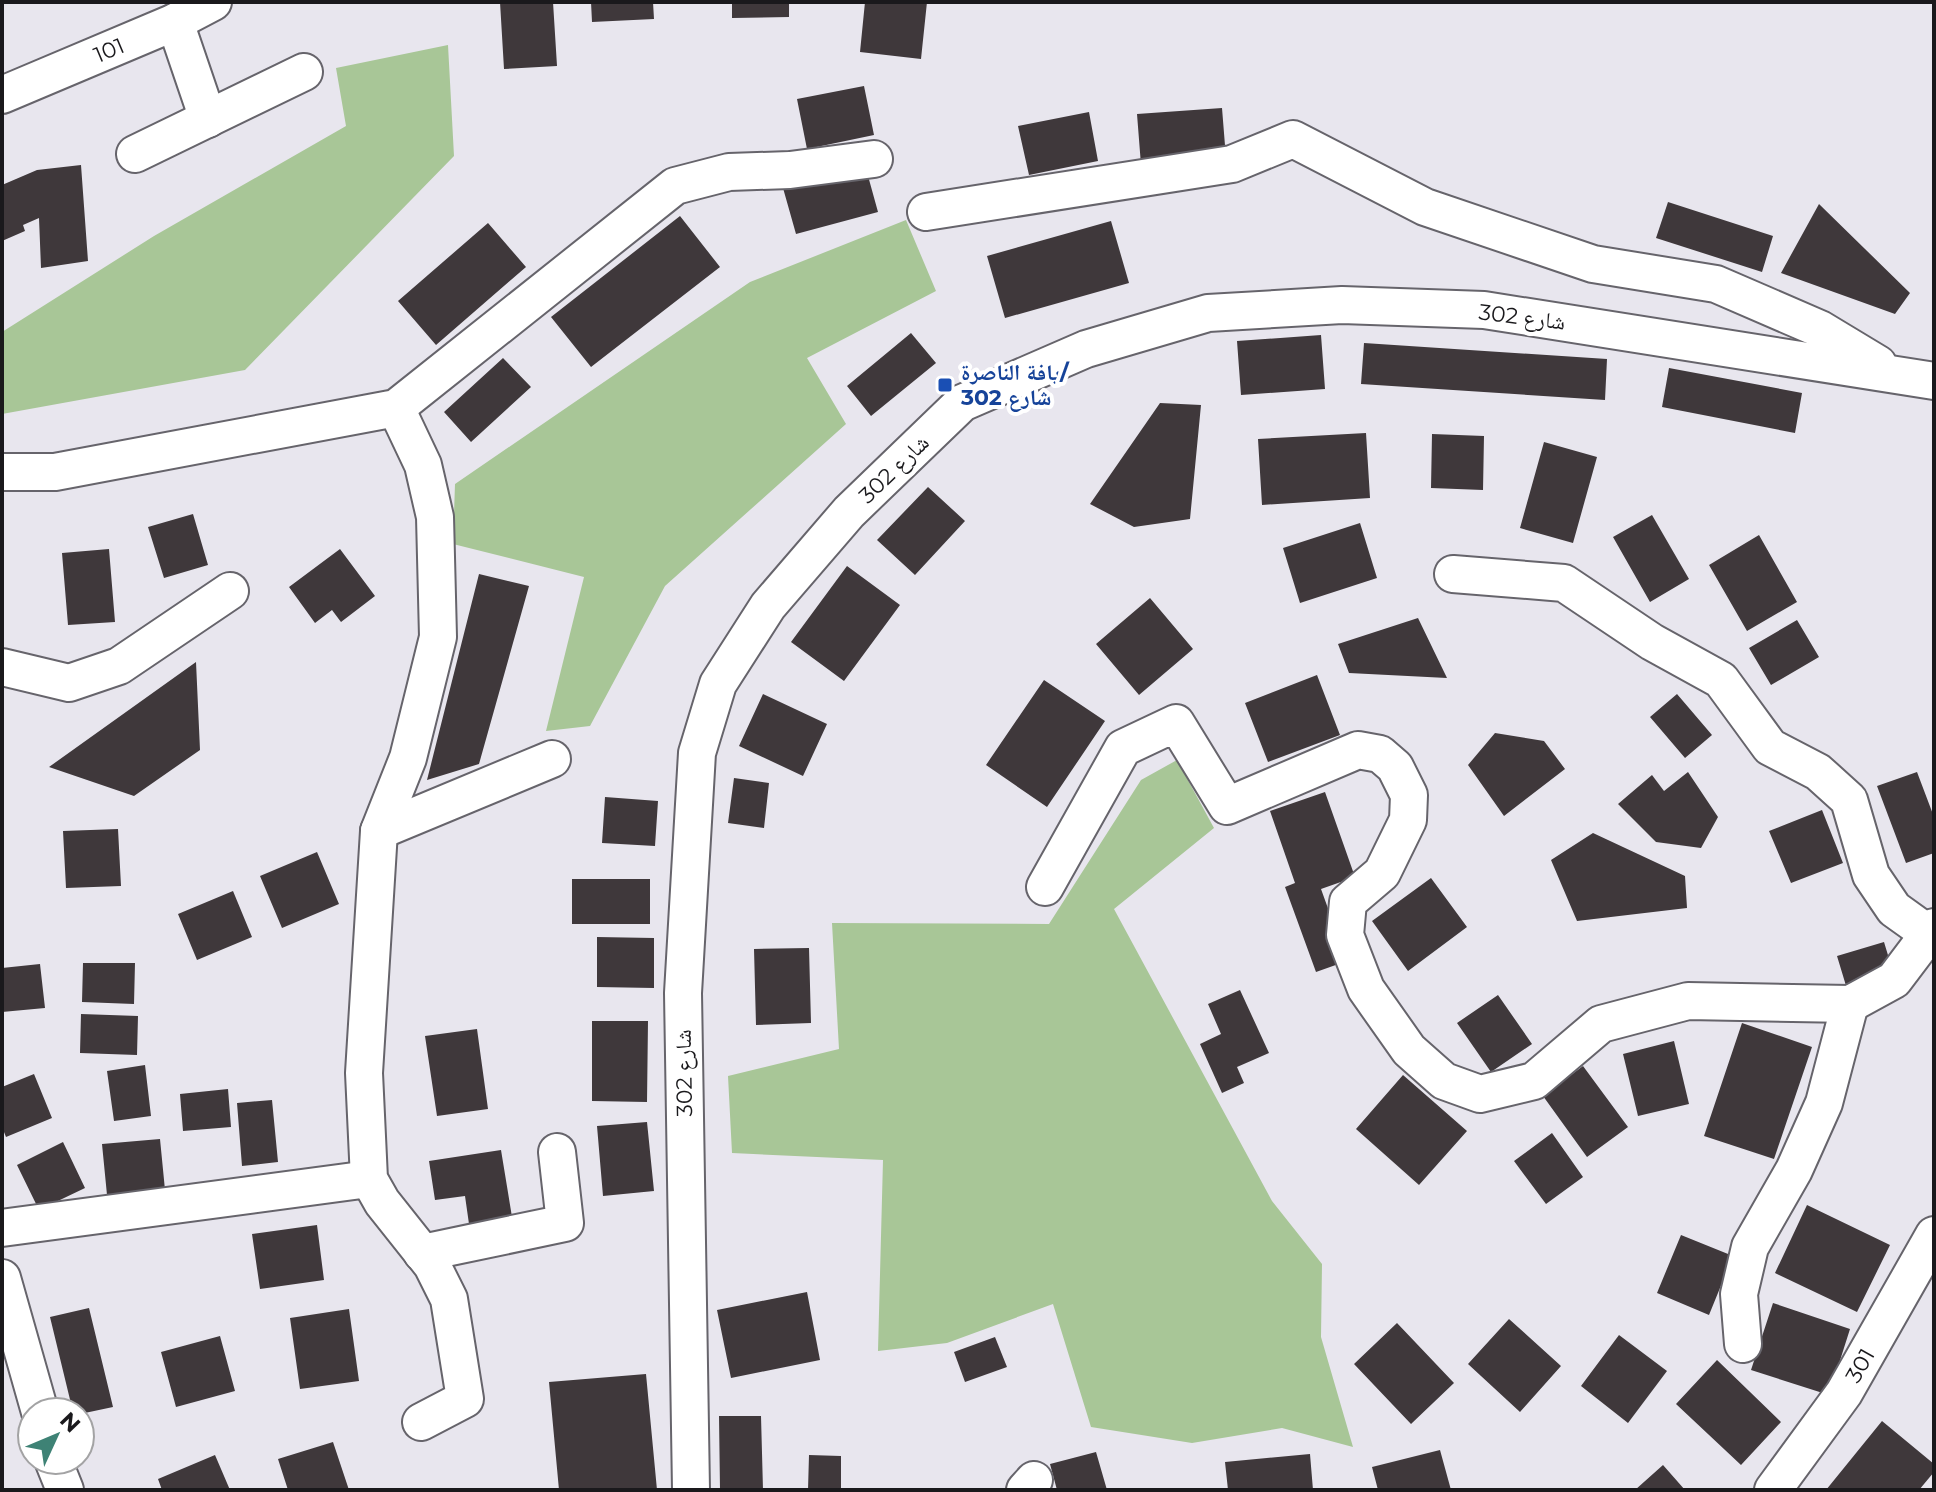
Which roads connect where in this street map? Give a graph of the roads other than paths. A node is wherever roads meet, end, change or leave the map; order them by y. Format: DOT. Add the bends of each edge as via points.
graph roads {
  1 [pos="213,2"];
  2 [pos="175,22"];
  3 [pos="304,72"];
  4 [pos="2,95"];
  5 [pos="208,119"];
  6 [pos="135,154"];
  7 [pos="874,159"];
  8 [pos="926,212"];
  9 [pos="1894,374"];
  10 [pos="1934,381"];
  11 [pos="396,408"];
  12 [pos="2,472"];
  13 [pos="1453,574"];
  14 [pos="230,591"];
  15 [pos="2,667"];
  16 [pos="552,759"];
  17 [pos="379,831"];
  18 [pos="1045,887"];
  19 [pos="1932,931"];
  20 [pos="1850,1004"];
  21 [pos="557,1152"];
  22 [pos="369,1179"];
  23 [pos="2,1228"];
  24 [pos="1934,1235"];
  25 [pos="422,1253"];
  26 [pos="2,1278"];
  27 [pos="1743,1344"];
  28 [pos="35,1396"];
  29 [pos="421,1422"];
  30 [pos="691,1490"];
  31 [pos="1773,1490"];
  1 -- 2 [label="street, 101"];
  2 -- 4 [label="street, 101"];
  2 -- 5 [label="street"];
  3 -- 5 [label="street"];
  5 -- 6 [label="street"];
  7 -- 11 [label="street" via="729,172 675,186"];
  8 -- 9 [label="street" via="1232,164 1293,139 1439,212 1593,264 1716,284 1820,329"];
  9 -- 10 [label="street, شارع 302"];
  9 -- 30 [label="street, شارع 302" via="1484,310 1342,305 1208,313 1086,349 962,403 849,512 768,606 718,684 697,753 683,993"];
  11 -- 12 [label="street" via="55,472"];
  11 -- 17 [label="street" via="423,465 435,517 438,637 408,758"];
  13 -- 19 [label="street" via="1564,583 1721,680 1770,747 1818,772 1849,800 1871,875 1894,909"];
  14 -- 15 [label="street" via="119,666 69,683"];
  16 -- 17 [label="street"];
  17 -- 22 [label="street" via="364,1073"];
  18 -- 20 [label="street" via="1123,748 1176,723 1227,806 1358,750 1380,754 1395,767 1409,795 1408,820 1382,873 1348,902 1345,935 1366,989 1409,1050 1444,1081 1480,1094 1534,1081 1601,1024 1688,1001"];
  19 -- 20 [label="street" via="1894,980"];
  20 -- 27 [label="street" via="1824,1103 1750,1247 1739,1294"];
  21 -- 25 [label="street" via="565,1223"];
  22 -- 23 [label="street"];
  22 -- 25 [label="street"];
  24 -- 31 [label="street, 301" via="1844,1393"];
  25 -- 29 [label="street" via="449,1299 465,1399"];
  26 -- 28 [label="street"];
}
